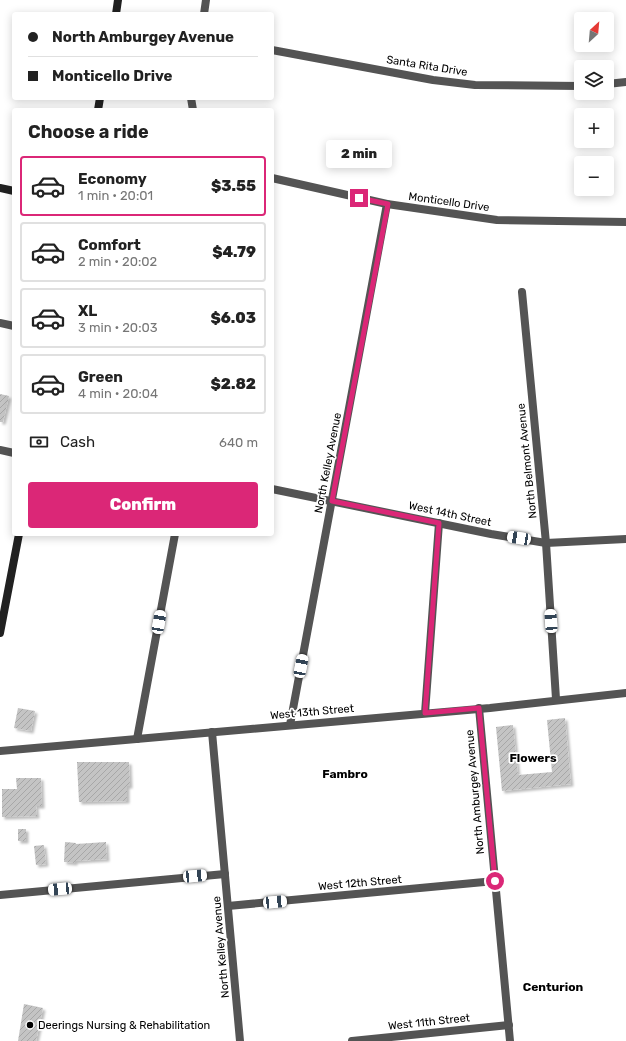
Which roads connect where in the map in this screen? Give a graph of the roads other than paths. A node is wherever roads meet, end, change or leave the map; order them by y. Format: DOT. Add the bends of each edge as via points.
graph roads {
  1 [pos="118,0"];
  2 [pos="206,0"];
  3 [pos="116,12"];
  4 [pos="204,12"];
  5 [pos="274,50"];
  6 [pos="626,82"];
  7 [pos="614,83"];
  8 [pos="574,86"];
  9 [pos="274,178"];
  10 [pos="0,188"];
  11 [pos="12,191"];
  12 [pos="388,204"];
  13 [pos="626,222"];
  14 [pos="522,292"];
  15 [pos="0,323"];
  16 [pos="12,326"];
  17 [pos="0,450"];
  18 [pos="12,453"];
  19 [pos="274,489"];
  20 [pos="332,501"];
  21 [pos="439,523"];
  22 [pos="18,536"];
  23 [pos="175,536"];
  24 [pos="626,539"];
  25 [pos="546,542"];
  26 [pos="0,633"];
  27 [pos="626,693"];
  28 [pos="556,699"];
  29 [pos="479,708"];
  30 [pos="425,713"];
  31 [pos="290,725"];
  32 [pos="212,732"];
  33 [pos="137,739"];
  34 [pos="0,751"];
  35 [pos="225,874"];
  36 [pos="495,881"];
  37 [pos="0,895"];
  38 [pos="228,906"];
  39 [pos="509,1025"];
  40 [pos="240,1041"];
  41 [pos="352,1041"];
  42 [pos="510,1041"];
  1 -- 3 [label="main road"];
  2 -- 4 [label="street"];
  5 -- 8 [label="street, Santa Rita Drive" via="433,80 475,85"];
  6 -- 7 [label="street"];
  9 -- 12 [label="street, Monticello Drive"];
  10 -- 11 [label="main road"];
  12 -- 13 [label="street, Monticello Drive" via="497,220"];
  12 -- 20 [label="street, North Kelley Avenue"];
  14 -- 25 [label="street, North Belmont Avenue"];
  15 -- 16 [label="street"];
  17 -- 18 [label="street"];
  19 -- 20 [label="street, West 14th Street"];
  20 -- 21 [label="street, West 14th Street"];
  20 -- 31 [label="street, North Kelley Avenue"];
  21 -- 25 [label="street, West 14th Street"];
  21 -- 30 [label="street"];
  22 -- 26 [label="main road"];
  23 -- 33 [label="street"];
  24 -- 25 [label="street, West 14th Street"];
  25 -- 28 [label="street, North Belmont Avenue"];
  27 -- 28 [label="street, West 13th Street"];
  28 -- 29 [label="street, West 13th Street"];
  29 -- 30 [label="street, West 13th Street"];
  29 -- 36 [label="street, North Amburgey Avenue"];
  30 -- 31 [label="street, West 13th Street"];
  31 -- 32 [label="street, West 13th Street"];
  32 -- 33 [label="street, West 13th Street"];
  32 -- 35 [label="street, North Kelley Avenue"];
  33 -- 34 [label="street, West 13th Street"];
  35 -- 37 [label="street"];
  35 -- 38 [label="street, North Kelley Avenue"];
  36 -- 38 [label="street, West 12th Street"];
  36 -- 39 [label="street, North Amburgey Avenue"];
  38 -- 40 [label="street, North Kelley Avenue"];
  39 -- 41 [label="street, West 11th Street"];
  39 -- 42 [label="street, North Amburgey Avenue"];
}
